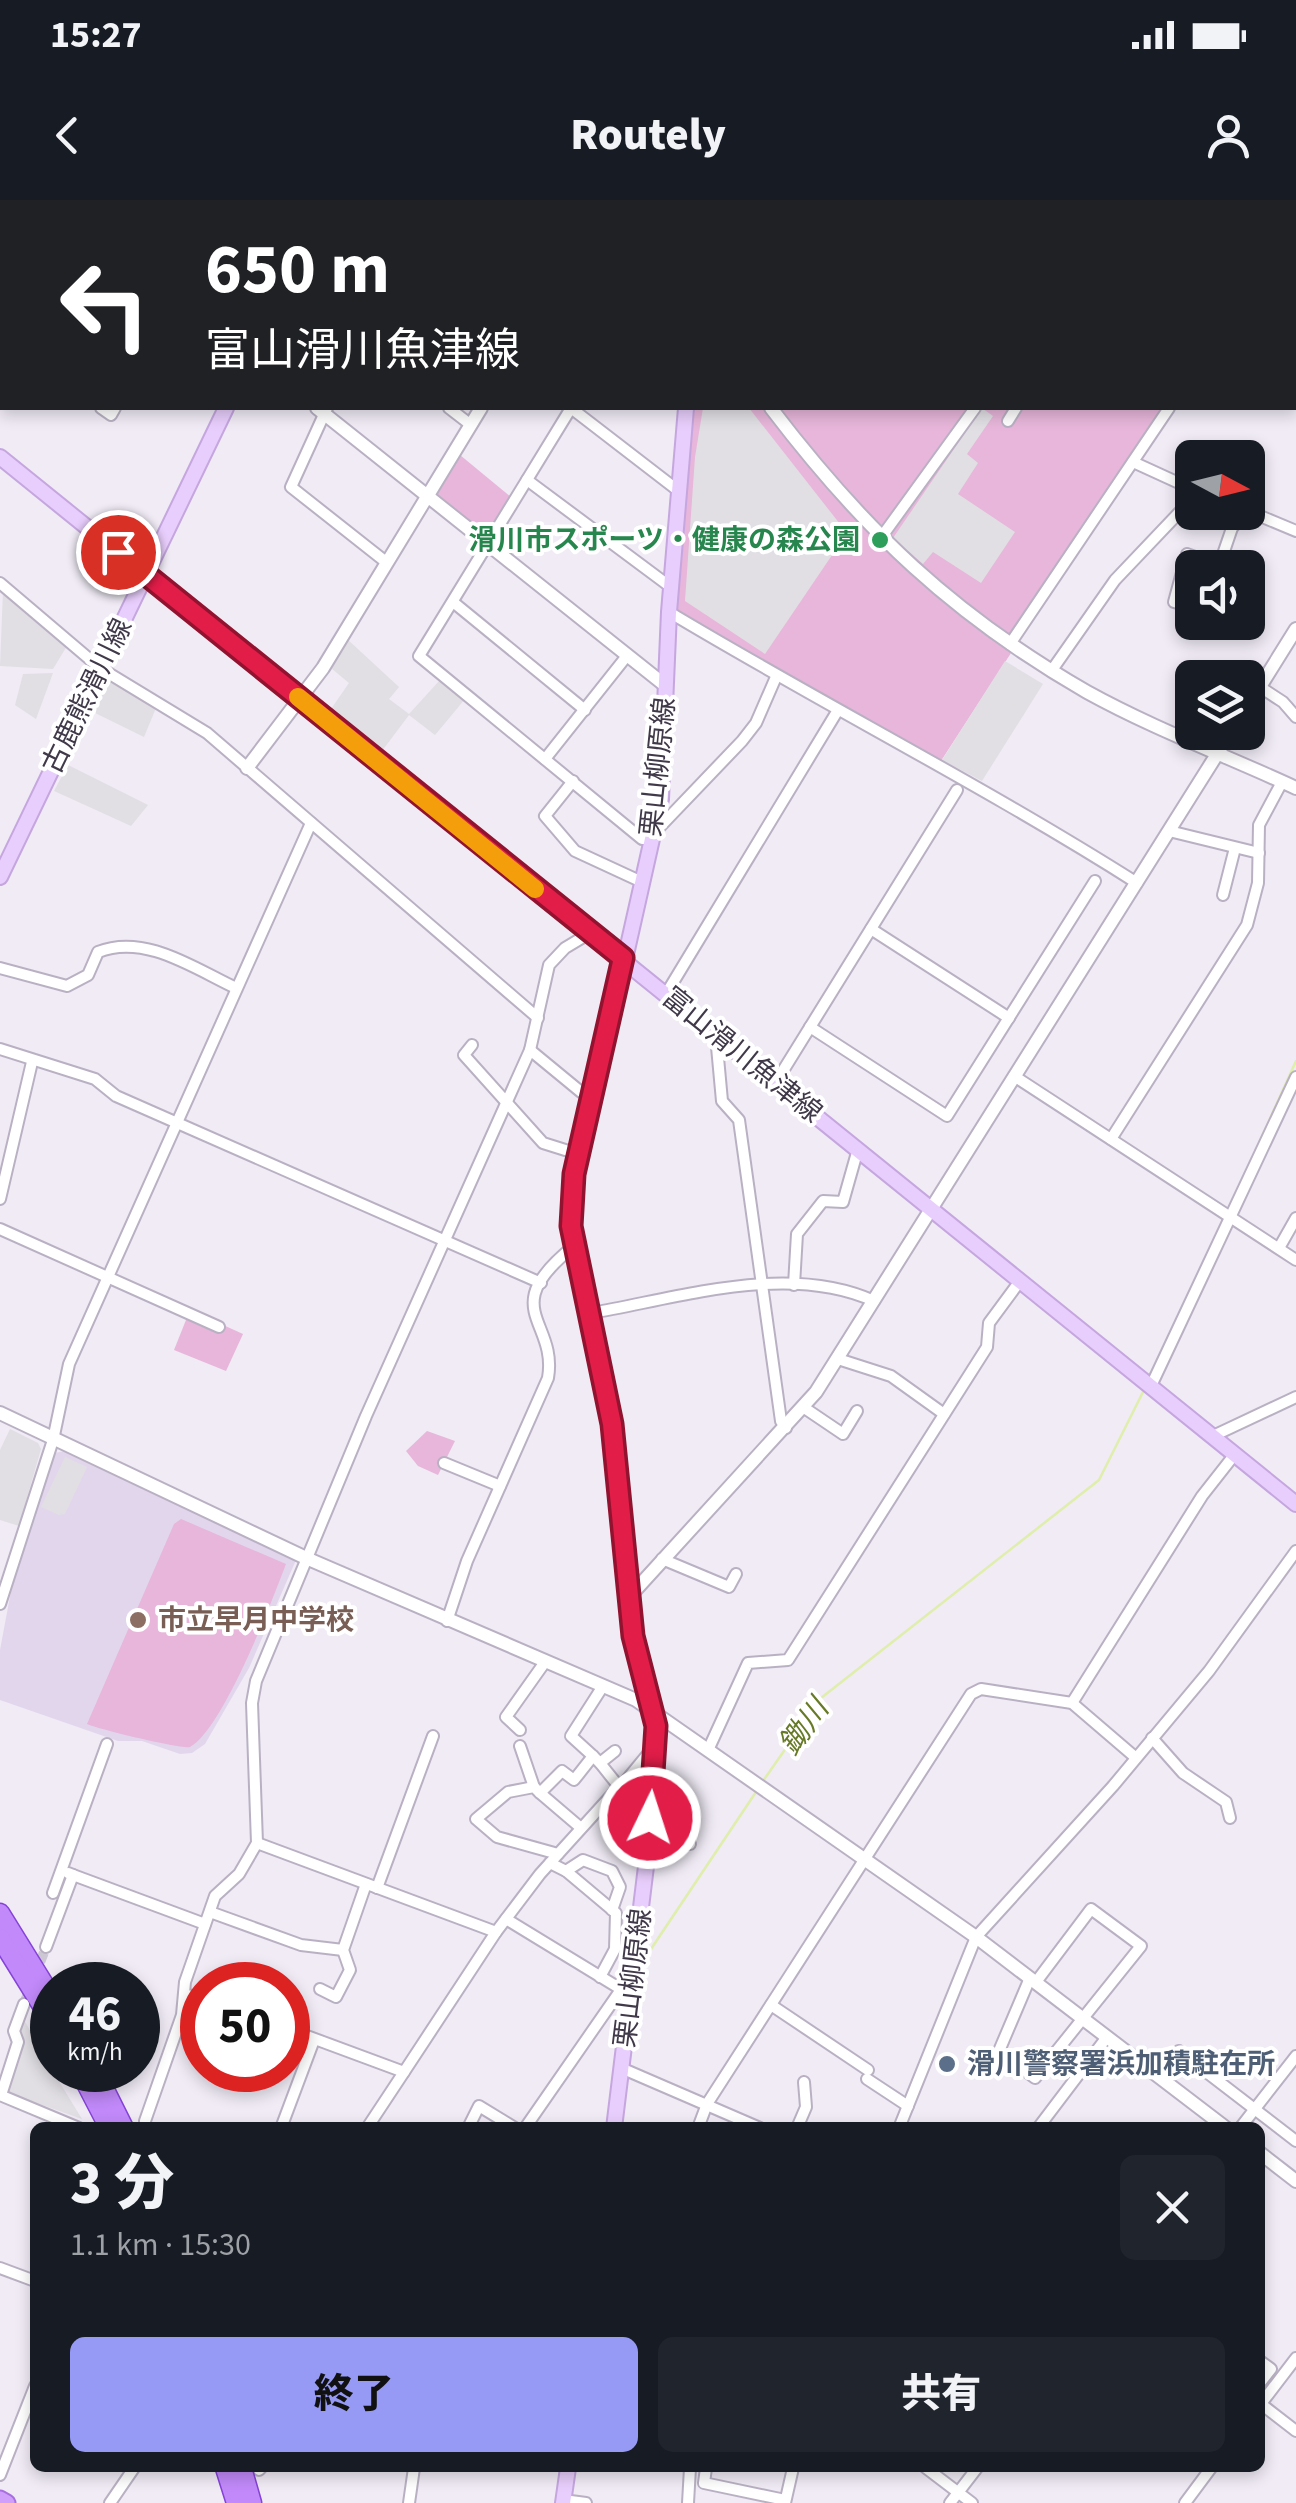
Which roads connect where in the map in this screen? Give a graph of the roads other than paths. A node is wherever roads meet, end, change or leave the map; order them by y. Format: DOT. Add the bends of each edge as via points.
graph roads {
  1 [pos="225,410"];
  2 [pos="322,410"];
  3 [pos="323,410"];
  4 [pos="452,410"];
  5 [pos="480,410"];
  6 [pos="570,410"];
  7 [pos="574,410"];
  8 [pos="686,410"];
  9 [pos="773,410"];
  10 [pos="974,410"];
  11 [pos="1015,410"];
  12 [pos="1168,410"];
  13 [pos="1008,421"];
  14 [pos="471,425"];
  15 [pos="0,457"];
  16 [pos="1133,462"];
  17 [pos="527,480"];
  18 [pos="1175,481"];
  19 [pos="680,492"];
  20 [pos="427,495"];
  21 [pos="1175,517"];
  22 [pos="1265,519"];
  23 [pos="1296,531"];
  24 [pos="880,539"];
  25 [pos="488,544"];
  26 [pos="386,562"];
  27 [pos="147,575"];
  28 [pos="0,583"];
  29 [pos="672,588"];
  30 [pos="453,602"];
  31 [pos="669,612"];
  32 [pos="1296,629"];
  33 [pos="1010,644"];
  34 [pos="626,657"];
  35 [pos="100,668"];
  36 [pos="1052,670"];
  37 [pos="776,676"];
  38 [pos="1265,679"];
  39 [pos="666,686"];
  40 [pos="1265,690"];
  41 [pos="301,699"];
  42 [pos="585,710"];
  43 [pos="838,710"];
  44 [pos="1296,717"];
  45 [pos="1220,750"];
  46 [pos="1218,754"];
  47 [pos="546,759"];
  48 [pos="247,768"];
  49 [pos="573,782"];
  50 [pos="1282,782"];
  51 [pos="1296,788"];
  52 [pos="957,790"];
  53 [pos="310,823"];
  54 [pos="1169,831"];
  55 [pos="654,836"];
  56 [pos="1235,848"];
  57 [pos="1259,854"];
  58 [pos="0,877"];
  59 [pos="642,882"];
  60 [pos="1096,882"];
  61 [pos="1137,883"];
  62 [pos="1223,895"];
  63 [pos="871,929"];
  64 [pos="590,933"];
  65 [pos="623,958"];
  66 [pos="0,968"];
  67 [pos="236,988"];
  68 [pos="666,994"];
  69 [pos="538,1018"];
  70 [pos="1009,1018"];
  71 [pos="810,1027"];
  72 [pos="716,1035"];
  73 [pos="472,1045"];
  74 [pos="0,1049"];
  75 [pos="530,1050"];
  76 [pos="32,1062"];
  77 [pos="1014,1076"];
  78 [pos="1296,1077"];
  79 [pos="776,1082"];
  80 [pos="591,1095"];
  81 [pos="506,1099"];
  82 [pos="176,1123"];
  83 [pos="1111,1139"];
  84 [pos="858,1149"];
  85 [pos="578,1154"];
  86 [pos="0,1199"];
  87 [pos="932,1210"];
  88 [pos="1228,1216"];
  89 [pos="1296,1218"];
  90 [pos="0,1229"];
  91 [pos="443,1240"];
  92 [pos="574,1246"];
  93 [pos="1278,1248"];
  94 [pos="1296,1260"];
  95 [pos="106,1278"];
  96 [pos="1020,1281"];
  97 [pos="541,1283"];
  98 [pos="760,1284"];
  99 [pos="794,1285"];
  100 [pos="874,1301"];
  101 [pos="590,1314"];
  102 [pos="219,1326"];
  103 [pos="838,1358"];
  104 [pos="1151,1386"];
  105 [pos="1296,1397"];
  106 [pos="803,1407"];
  107 [pos="857,1411"];
  108 [pos="0,1413"];
  109 [pos="944,1414"];
  110 [pos="786,1428"];
  111 [pos="1213,1436"];
  112 [pos="53,1440"];
  113 [pos="1236,1454"];
  114 [pos="444,1463"];
  115 [pos="500,1486"];
  116 [pos="1296,1504"];
  117 [pos="1296,1551"];
  118 [pos="306,1558"];
  119 [pos="662,1560"];
  120 [pos="736,1574"];
  121 [pos="628,1597"];
  122 [pos="0,1603"];
  123 [pos="447,1620"];
  124 [pos="545,1662"];
  125 [pos="603,1686"];
  126 [pos="1072,1703"];
  127 [pos="652,1710"];
  128 [pos="520,1730"];
  129 [pos="434,1736"];
  130 [pos="1152,1738"];
  131 [pos="657,1742"];
  132 [pos="107,1744"];
  133 [pos="520,1746"];
  134 [pos="709,1748"];
  135 [pos="615,1751"];
  136 [pos="1136,1757"];
  137 [pos="596,1759"];
  138 [pos="653,1786"];
  139 [pos="620,1788"];
  140 [pos="537,1790"];
  141 [pos="650,1818"];
  142 [pos="1230,1818"];
  143 [pos="582,1828"];
  144 [pos="258,1844"];
  145 [pos="690,1844"];
  146 [pos="554,1859"];
  147 [pos="863,1859"];
  148 [pos="566,1871"];
  149 [pos="68,1873"];
  150 [pos="371,1886"];
  151 [pos="53,1893"];
  152 [pos="612,1910"];
  153 [pos="210,1912"];
  154 [pos="0,1913"];
  155 [pos="506,1918"];
  156 [pos="205,1924"];
  157 [pos="496,1932"];
  158 [pos="976,1936"];
  159 [pos="0,1938"];
  160 [pos="46,1947"];
  161 [pos="343,1950"];
  162 [pos="30,1962"];
  163 [pos="191,1962"];
  164 [pos="600,1977"];
  165 [pos="1033,1980"];
  166 [pos="30,1986"];
  167 [pos="320,1989"];
  168 [pos="626,1991"];
  169 [pos="24,2004"];
  170 [pos="771,2005"];
  171 [pos="1082,2018"];
  172 [pos="180,2021"];
  173 [pos="1107,2036"];
  174 [pos="310,2038"];
  175 [pos="314,2040"];
  176 [pos="1296,2056"];
  177 [pos="622,2068"];
  178 [pos="404,2072"];
  179 [pos="1159,2077"];
  180 [pos="804,2082"];
  181 [pos="90,2092"];
  182 [pos="106,2092"];
  183 [pos="0,2095"];
  184 [pos="707,2104"];
  185 [pos="908,2106"];
  186 [pos="1255,2108"];
  187 [pos="144,2121"];
  188 [pos="65,2122"];
  189 [pos="106,2122"];
  190 [pos="121,2122"];
  191 [pos="283,2122"];
  192 [pos="371,2122"];
  193 [pos="471,2122"];
  194 [pos="505,2122"];
  195 [pos="529,2122"];
  196 [pos="615,2122"];
  197 [pos="700,2122"];
  198 [pos="747,2122"];
  199 [pos="799,2122"];
  200 [pos="901,2122"];
  201 [pos="1042,2122"];
  202 [pos="1218,2122"];
  203 [pos="1244,2122"];
  204 [pos="1296,2140"];
  205 [pos="1265,2157"];
  206 [pos="1296,2181"];
  207 [pos="0,2268"];
  208 [pos="30,2279"];
  209 [pos="1296,2358"];
  210 [pos="30,2399"];
  211 [pos="1265,2399"];
  212 [pos="1265,2407"];
  213 [pos="1296,2430"];
  214 [pos="131,2472"];
  215 [pos="227,2472"];
  216 [pos="254,2472"];
  217 [pos="413,2472"];
  218 [pos="567,2472"];
  219 [pos="690,2472"];
  220 [pos="705,2472"];
  221 [pos="792,2472"];
  222 [pos="931,2472"];
  223 [pos="974,2472"];
  224 [pos="1208,2472"];
  225 [pos="0,2475"];
  226 [pos="958,2492"];
  227 [pos="0,2499"];
  228 [pos="563,2501"];
  229 [pos="785,2502"];
  230 [pos="7,2503"];
  231 [pos="110,2503"];
  232 [pos="236,2503"];
  233 [pos="252,2503"];
  234 [pos="409,2503"];
  235 [pos="586,2503"];
  236 [pos="688,2503"];
  237 [pos="950,2503"];
  238 [pos="972,2503"];
  239 [pos="1184,2503"];
  1 -- 27 [label="main road, 古鹿熊滑川線"];
  2 -- 26 [label="street" via="291,486"];
  3 -- 20 [label="street"];
  4 -- 14 [label="street"];
  5 -- 14 [label="street"];
  6 -- 17 [label="street"];
  7 -- 19 [label="street"];
  8 -- 19 [label="main road, 栗山柳原線"];
  9 -- 24 [label="street"];
  10 -- 24 [label="street"];
  11 -- 13 [label="street"];
  12 -- 16 [label="street"];
  14 -- 20 [label="street"];
  15 -- 27 [label="main road, 富山滑川魚津線"];
  16 -- 18 [label="street"];
  16 -- 33 [label="street"];
  17 -- 25 [label="street"];
  17 -- 29 [label="street"];
  19 -- 29 [label="main road, 栗山柳原線"];
  20 -- 25 [label="street"];
  20 -- 26 [label="street"];
  21 -- 36 [label="street" via="1115,580"];
  22 -- 23 [label="street"];
  24 -- 33 [label="street"];
  25 -- 30 [label="street"];
  25 -- 34 [label="street"];
  26 -- 41 [label="street"];
  27 -- 35 [label="main road, 古鹿熊滑川線"];
  27 -- 41 [label="main road, 富山滑川魚津線"];
  28 -- 35 [label="street"];
  29 -- 31 [label="main road, 栗山柳原線"];
  30 -- 42 [label="street"];
  30 -- 47 [label="street" via="419,656"];
  31 -- 37 [label="street"];
  31 -- 39 [label="main road, 栗山柳原線"];
  32 -- 38 [label="street"];
  33 -- 36 [label="street"];
  34 -- 39 [label="street"];
  34 -- 42 [label="street"];
  35 -- 48 [label="street" via="207,733"];
  35 -- 58 [label="main road, 古鹿熊滑川線"];
  36 -- 46 [label="street"];
  37 -- 43 [label="street"];
  37 -- 55 [label="street" via="756,724"];
  39 -- 55 [label="main road, 栗山柳原線"];
  40 -- 44 [label="street"];
  41 -- 48 [label="street"];
  41 -- 64 [label="main road, 富山滑川魚津線"];
  42 -- 47 [label="street"];
  43 -- 61 [label="street" via="971,780"];
  43 -- 68 [label="street"];
  45 -- 46 [label="street"];
  46 -- 50 [label="street"];
  46 -- 54 [label="street"];
  47 -- 49 [label="street"];
  48 -- 53 [label="street"];
  49 -- 55 [label="street" via="642,838"];
  49 -- 59 [label="street" via="545,816 575,851"];
  50 -- 51 [label="street"];
  50 -- 57 [label="street" via="1259,826"];
  52 -- 63 [label="street"];
  53 -- 67 [label="street"];
  53 -- 69 [label="street"];
  54 -- 56 [label="street"];
  54 -- 61 [label="street"];
  55 -- 59 [label="main road, 栗山柳原線"];
  56 -- 57 [label="street"];
  56 -- 62 [label="street"];
  57 -- 83 [label="street" via="1247,924"];
  59 -- 65 [label="main road, 栗山柳原線"];
  60 -- 70 [label="street"];
  61 -- 77 [label="street"];
  63 -- 70 [label="street"];
  63 -- 71 [label="street"];
  64 -- 65 [label="main road, 富山滑川魚津線"];
  64 -- 69 [label="street" via="549,965"];
  65 -- 68 [label="main road, 富山滑川魚津線"];
  65 -- 80 [label="main road, 栗山柳原線"];
  66 -- 67 [label="street" via="67,986 88,975 98,952 131,945"];
  67 -- 82 [label="street"];
  68 -- 72 [label="main road, 富山滑川魚津線"];
  69 -- 75 [label="street"];
  70 -- 71 [label="street" via="947,1116"];
  71 -- 79 [label="street"];
  72 -- 79 [label="main road, 富山滑川魚津線"];
  72 -- 98 [label="street" via="722,1101 739,1120"];
  73 -- 81 [label="street" via="464,1055"];
  74 -- 76 [label="street"];
  75 -- 80 [label="street"];
  75 -- 81 [label="street"];
  76 -- 82 [label="street" via="96,1079 116,1096"];
  76 -- 86 [label="street"];
  77 -- 83 [label="street"];
  77 -- 87 [label="street"];
  78 -- 88 [label="street"];
  79 -- 84 [label="main road, 富山滑川魚津線"];
  80 -- 85 [label="main road, 栗山柳原線"];
  81 -- 85 [label="street" via="543,1143"];
  81 -- 91 [label="street"];
  82 -- 91 [label="street"];
  82 -- 95 [label="street"];
  83 -- 88 [label="street"];
  84 -- 87 [label="main road, 富山滑川魚津線"];
  84 -- 99 [label="street" via="843,1202 823,1201 798,1234"];
  85 -- 92 [label="main road, 栗山柳原線" via="571,1199"];
  87 -- 96 [label="main road, 富山滑川魚津線"];
  87 -- 100 [label="street"];
  88 -- 93 [label="street"];
  88 -- 104 [label="street"];
  89 -- 93 [label="street"];
  90 -- 95 [label="street"];
  91 -- 97 [label="street"];
  91 -- 118 [label="street"];
  92 -- 97 [label="street"];
  92 -- 101 [label="main road, 栗山柳原線"];
  93 -- 94 [label="street"];
  95 -- 102 [label="street"];
  95 -- 112 [label="street" via="69,1364"];
  96 -- 104 [label="main road, 富山滑川魚津線"];
  96 -- 109 [label="street" via="988,1322 987,1347"];
  97 -- 115 [label="street" via="531,1309 548,1378"];
  98 -- 99 [label="street"];
  98 -- 101 [label="street"];
  98 -- 110 [label="street"];
  99 -- 100 [label="street"];
  100 -- 103 [label="street"];
  101 -- 121 [label="main road, 栗山柳原線" via="612,1424"];
  103 -- 106 [label="street"];
  103 -- 109 [label="street" via="892,1376"];
  104 -- 111 [label="main road, 富山滑川魚津線"];
  105 -- 111 [label="street"];
  106 -- 107 [label="street" via="843,1434"];
  106 -- 110 [label="street"];
  108 -- 112 [label="street"];
  109 -- 134 [label="street" via="788,1660 748,1663"];
  110 -- 119 [label="street"];
  111 -- 113 [label="main road, 富山滑川魚津線"];
  112 -- 118 [label="street"];
  112 -- 122 [label="street"];
  113 -- 116 [label="main road, 富山滑川魚津線"];
  113 -- 126 [label="street" via="1202,1496"];
  114 -- 115 [label="street"];
  115 -- 123 [label="street"];
  117 -- 130 [label="street"];
  118 -- 123 [label="street"];
  118 -- 144 [label="street" via="252,1703"];
  119 -- 120 [label="street" via="729,1587"];
  119 -- 121 [label="street"];
  121 -- 127 [label="main road, 栗山柳原線"];
  123 -- 124 [label="street"];
  124 -- 125 [label="street"];
  124 -- 128 [label="street" via="506,1718"];
  125 -- 127 [label="street"];
  125 -- 137 [label="street" via="571,1736"];
  126 -- 136 [label="street"];
  126 -- 147 [label="street" via="981,1689 971,1694"];
  127 -- 131 [label="main road, 栗山柳原線"];
  127 -- 134 [label="street"];
  129 -- 150 [label="street"];
  130 -- 136 [label="street"];
  130 -- 142 [label="street" via="1183,1773 1226,1802"];
  131 -- 138 [label="main road, 栗山柳原線"];
  131 -- 139 [label="street"];
  132 -- 149 [label="street"];
  133 -- 140 [label="street"];
  134 -- 147 [label="street"];
  135 -- 137 [label="street"];
  136 -- 158 [label="street"];
  137 -- 139 [label="street"];
  137 -- 140 [label="street" via="574,1780 562,1771"];
  138 -- 139 [label="street"];
  138 -- 141 [label="main road, 栗山柳原線"];
  139 -- 143 [label="street"];
  140 -- 143 [label="street"];
  140 -- 146 [label="street" via="508,1792 476,1818 498,1837"];
  141 -- 145 [label="street"];
  141 -- 168 [label="main road, 栗山柳原線"];
  143 -- 146 [label="street"];
  144 -- 150 [label="street"];
  144 -- 153 [label="street" via="215,1896"];
  146 -- 148 [label="street"];
  146 -- 155 [label="street"];
  147 -- 158 [label="street"];
  147 -- 170 [label="street"];
  148 -- 152 [label="street"];
  148 -- 152 [label="street" via="583,1860 612,1871 620,1887"];
  149 -- 151 [label="street"];
  149 -- 156 [label="street"];
  149 -- 160 [label="street"];
  150 -- 157 [label="street"];
  150 -- 161 [label="street"];
  152 -- 164 [label="street" via="614,1949"];
  153 -- 156 [label="street"];
  153 -- 161 [label="street" via="301,1945"];
  154 -- 162 [label="highway"];
  155 -- 157 [label="street"];
  155 -- 164 [label="street"];
  156 -- 163 [label="street"];
  157 -- 178 [label="street"];
  158 -- 165 [label="street"];
  158 -- 185 [label="street"];
  159 -- 166 [label="highway"];
  161 -- 167 [label="street" via="350,1970 336,1996"];
  164 -- 168 [label="street"];
  165 -- 171 [label="street"];
  165 -- 171 [label="street" via="999,2051 1035,2078"];
  165 -- 171 [label="street" via="1091,1909 1140,1946"];
  168 -- 177 [label="main road, 栗山柳原線"];
  168 -- 195 [label="street"];
  169 -- 183 [label="street"];
  170 -- 184 [label="street"];
  170 -- 185 [label="street"];
  171 -- 173 [label="street"];
  172 -- 187 [label="street"];
  173 -- 179 [label="street"];
  173 -- 201 [label="street"];
  174 -- 175 [label="street"];
  175 -- 178 [label="street"];
  175 -- 191 [label="street"];
  176 -- 186 [label="street"];
  177 -- 184 [label="street"];
  177 -- 196 [label="main road, 栗山柳原線"];
  178 -- 192 [label="street"];
  179 -- 186 [label="street" via="1178,2051"];
  179 -- 202 [label="street"];
  180 -- 199 [label="street"];
  181 -- 189 [label="highway"];
  182 -- 190 [label="highway"];
  183 -- 188 [label="street"];
  184 -- 197 [label="street"];
  184 -- 198 [label="street"];
  185 -- 200 [label="street"];
  186 -- 203 [label="street"];
  186 -- 204 [label="street"];
  193 -- 194 [label="street" via="479,2106"];
  205 -- 206 [label="street"];
  207 -- 208 [label="street"];
  209 -- 211 [label="street"];
  210 -- 225 [label="street"];
  212 -- 213 [label="street"];
  214 -- 231 [label="street"];
  215 -- 232 [label="highway"];
  216 -- 233 [label="highway"];
  217 -- 234 [label="street"];
  218 -- 228 [label="main road"];
  219 -- 236 [label="street"];
  220 -- 229 [label="street" via="704,2483"];
  221 -- 229 [label="street"];
  222 -- 226 [label="street"];
  223 -- 226 [label="street"];
  224 -- 239 [label="street"];
  226 -- 237 [label="street"];
  226 -- 238 [label="street"];
  227 -- 230 [label="main road"];
  228 -- 235 [label="street"];
}
